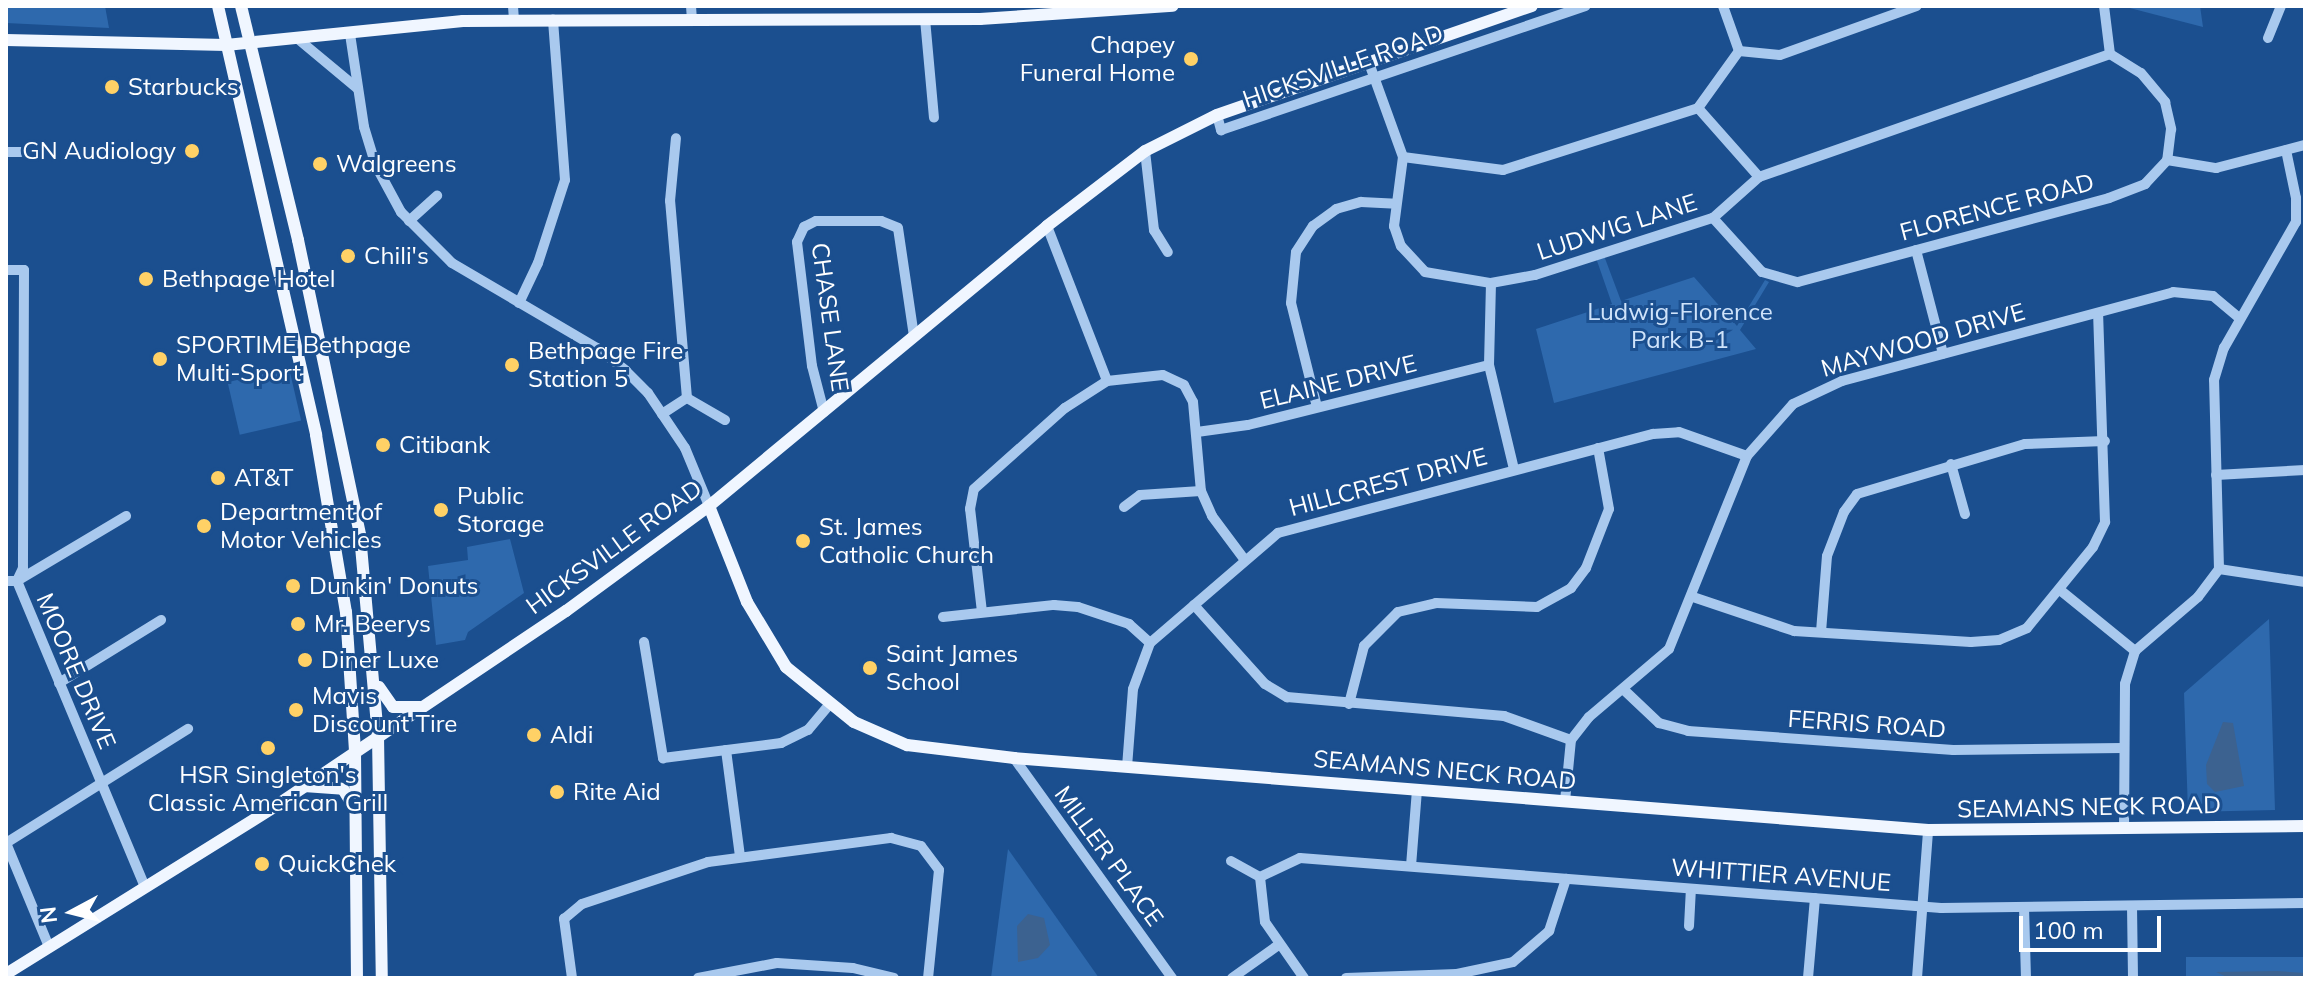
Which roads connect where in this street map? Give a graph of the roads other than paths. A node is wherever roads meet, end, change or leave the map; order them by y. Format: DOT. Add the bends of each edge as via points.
graph roads {
  1 [pos="218,6"];
  2 [pos="241,6"];
  3 [pos="513,6"];
  4 [pos="1173,6"];
  5 [pos="1532,6"];
  6 [pos="1585,6"];
  7 [pos="1723,6"];
  8 [pos="1917,6"];
  9 [pos="2104,6"];
  10 [pos="2281,6"];
  11 [pos="801,12"];
  12 [pos="692,13"];
  13 [pos="553,19"];
  14 [pos="925,19"];
  15 [pos="514,20"];
  16 [pos="350,34"];
  17 [pos="2268,38"];
  18 [pos="298,39"];
  19 [pos="6,40"];
  20 [pos="249,44"];
  21 [pos="226,45"];
  22 [pos="1739,51"];
  23 [pos="2110,54"];
  24 [pos="1369,63"];
  25 [pos="1375,78"];
  26 [pos="359,91"];
  27 [pos="1698,108"];
  28 [pos="1217,115"];
  29 [pos="934,118"];
  30 [pos="676,138"];
  31 [pos="2305,145"];
  32 [pos="2286,150"];
  33 [pos="1145,151"];
  34 [pos="6,152"];
  35 [pos="21,152"];
  36 [pos="1403,157"];
  37 [pos="2167,160"];
  38 [pos="1759,177"];
  39 [pos="437,196"];
  40 [pos="1396,204"];
  41 [pos="1713,218"];
  42 [pos="409,221"];
  43 [pos="1047,226"];
  44 [pos="1916,250"];
  45 [pos="1168,252"];
  46 [pos="6,270"];
  47 [pos="1491,283"];
  48 [pos="519,303"];
  49 [pos="2098,313"];
  50 [pos="2240,319"];
  51 [pos="914,337"];
  52 [pos="1943,354"];
  53 [pos="1489,365"];
  54 [pos="1107,381"];
  55 [pos="687,398"];
  56 [pos="1317,407"];
  57 [pos="824,412"];
  58 [pos="662,414"];
  59 [pos="725,420"];
  60 [pos="1197,432"];
  61 [pos="2105,441"];
  62 [pos="1598,448"];
  63 [pos="1747,456"];
  64 [pos="1951,464"];
  65 [pos="1514,469"];
  66 [pos="2305,470"];
  67 [pos="2216,475"];
  68 [pos="1201,491"];
  69 [pos="709,506"];
  70 [pos="1124,507"];
  71 [pos="1965,514"];
  72 [pos="126,516"];
  73 [pos="1244,559"];
  74 [pos="2219,569"];
  75 [pos="11,581"];
  76 [pos="2305,582"];
  77 [pos="2060,590"];
  78 [pos="1693,597"];
  79 [pos="1194,605"];
  80 [pos="982,612"];
  81 [pos="943,617"];
  82 [pos="161,620"];
  83 [pos="1821,632"];
  84 [pos="644,642"];
  85 [pos="1150,643"];
  86 [pos="2135,651"];
  87 [pos="374,660"];
  88 [pos="59,683"];
  89 [pos="1623,689"];
  90 [pos="1349,704"];
  91 [pos="423,706"];
  92 [pos="828,706"];
  93 [pos="188,729"];
  94 [pos="378,736"];
  95 [pos="1571,740"];
  96 [pos="2123,748"];
  97 [pos="726,750"];
  98 [pos="355,751"];
  99 [pos="1014,758"];
  100 [pos="1127,767"];
  101 [pos="101,784"];
  102 [pos="304,786"];
  103 [pos="1417,790"];
  104 [pos="1565,801"];
  105 [pos="356,812"];
  106 [pos="2305,826"];
  107 [pos="2124,829"];
  108 [pos="1928,830"];
  109 [pos="6,843"];
  110 [pos="740,857"];
  111 [pos="1231,861"];
  112 [pos="1411,866"];
  113 [pos="1260,877"];
  114 [pos="1566,879"];
  115 [pos="145,887"];
  116 [pos="1691,889"];
  117 [pos="1815,898"];
  118 [pos="2305,903"];
  119 [pos="1922,906"];
  120 [pos="2132,906"];
  121 [pos="2024,907"];
  122 [pos="1689,926"];
  123 [pos="1277,946"];
  124 [pos="49,947"];
  125 [pos="6,974"];
  126 [pos="357,978"];
  127 [pos="382,978"];
  128 [pos="572,978"];
  129 [pos="698,978"];
  130 [pos="894,978"];
  131 [pos="928,978"];
  132 [pos="1172,978"];
  133 [pos="1232,978"];
  134 [pos="1304,978"];
  135 [pos="1346,978"];
  136 [pos="1808,978"];
  137 [pos="1917,978"];
  138 [pos="2026,978"];
  139 [pos="2133,978"];
  1 -- 21 [label="main road"];
  2 -- 20 [label="main road"];
  3 -- 15 [label="street"];
  4 -- 14 [label="main road"];
  5 -- 24 [label="main road, HICKSVILLE ROAD"];
  6 -- 25 [label="street, HICKSVILLE ROAD"];
  7 -- 22 [label="street"];
  8 -- 22 [label="street" via="1780,55"];
  9 -- 23 [label="street"];
  10 -- 17 [label="street"];
  11 -- 12 [label="main road"];
  11 -- 14 [label="main road"];
  12 -- 13 [label="main road"];
  13 -- 15 [label="main road"];
  13 -- 48 [label="street" via="565,180"];
  14 -- 29 [label="street"];
  15 -- 16 [label="main road"];
  16 -- 18 [label="main road"];
  16 -- 26 [label="street"];
  18 -- 20 [label="main road"];
  18 -- 26 [label="street"];
  19 -- 21 [label="main road"];
  20 -- 21 [label="main road"];
  20 -- 87 [label="main road" via="350,473"];
  21 -- 98 [label="main road" via="332,518 347,621"];
  22 -- 27 [label="street"];
  23 -- 37 [label="street" via="2141,73 2165,102 2171,129"];
  23 -- 38 [label="street, LUDWIG LANE"];
  24 -- 25 [label="street, LUDWIG LANE"];
  24 -- 28 [label="main road, HICKSVILLE ROAD"];
  25 -- 28 [label="street, HICKSVILLE ROAD" via="1221,130"];
  25 -- 36 [label="street, LUDWIG LANE"];
  26 -- 42 [label="street" via="375,164"];
  27 -- 36 [label="street" via="1503,170"];
  27 -- 38 [label="street"];
  28 -- 33 [label="main road, HICKSVILLE ROAD"];
  30 -- 55 [label="street" via="670,201"];
  31 -- 32 [label="street"];
  32 -- 37 [label="street" via="2216,168"];
  32 -- 50 [label="street" via="2296,222"];
  33 -- 43 [label="main road, HICKSVILLE ROAD"];
  33 -- 45 [label="street" via="1154,230"];
  34 -- 35 [label="street"];
  36 -- 40 [label="street, LUDWIG LANE"];
  37 -- 44 [label="street, FLORENCE ROAD" via="2131,190"];
  38 -- 41 [label="street, LUDWIG LANE"];
  39 -- 42 [label="street"];
  40 -- 47 [label="street, LUDWIG LANE" via="1395,233 1409,259 1441,278"];
  40 -- 56 [label="street" via="1361,202 1336,209 1313,226 1296,252 1291,303"];
  41 -- 44 [label="street, FLORENCE ROAD" via="1762,272 1784,282"];
  41 -- 47 [label="street, LUDWIG LANE" via="1535,275"];
  42 -- 48 [label="street" via="452,263"];
  43 -- 51 [label="main road, HICKSVILLE ROAD"];
  43 -- 54 [label="street"];
  44 -- 52 [label="street"];
  46 -- 75 [label="street, MOORE DRIVE" via="24,270 23,568"];
  47 -- 53 [label="street"];
  48 -- 58 [label="street" via="597,348 648,393"];
  49 -- 50 [label="street, MAYWOOD DRIVE" via="2186,290 2213,296"];
  49 -- 52 [label="street, MAYWOOD DRIVE"];
  49 -- 61 [label="street"];
  50 -- 67 [label="street" via="2214,380"];
  51 -- 57 [label="main road, HICKSVILLE ROAD"];
  51 -- 57 [label="street, CHASE LANE" via="898,228 881,221 816,221 802,229 797,242 812,366"];
  52 -- 63 [label="street, MAYWOOD DRIVE" via="1812,393 1775,419"];
  53 -- 56 [label="street, ELAINE DRIVE"];
  53 -- 65 [label="street"];
  54 -- 60 [label="street" via="1174,378 1189,392"];
  54 -- 80 [label="street" via="1065,408 974,489 970,509"];
  55 -- 58 [label="street"];
  55 -- 59 [label="street"];
  56 -- 60 [label="street, ELAINE DRIVE"];
  57 -- 69 [label="main road, HICKSVILLE ROAD"];
  58 -- 69 [label="street" via="685,448"];
  60 -- 68 [label="street"];
  61 -- 64 [label="street" via="2025,444"];
  61 -- 77 [label="street" via="2105,522"];
  62 -- 63 [label="street, HILLCREST DRIVE" via="1669,432"];
  62 -- 65 [label="street, HILLCREST DRIVE"];
  62 -- 90 [label="street" via="1609,509 1586,568 1571,588 1537,607 1436,603 1398,612 1364,646"];
  63 -- 78 [label="street, MAYWOOD DRIVE"];
  64 -- 71 [label="street"];
  64 -- 83 [label="street" via="1871,486 1848,504 1827,556"];
  65 -- 73 [label="street, HILLCREST DRIVE" via="1296,525"];
  66 -- 67 [label="street"];
  67 -- 74 [label="street"];
  68 -- 70 [label="street" via="1140,495"];
  68 -- 73 [label="street" via="1212,516"];
  69 -- 91 [label="main road, HICKSVILLE ROAD" via="566,611"];
  69 -- 92 [label="main road, SEAMANS NECK ROAD" via="768,643 803,687"];
  72 -- 75 [label="street"];
  73 -- 79 [label="street, HILLCREST DRIVE"];
  74 -- 76 [label="street"];
  74 -- 86 [label="street" via="2198,597"];
  75 -- 88 [label="street, MOORE DRIVE"];
  77 -- 83 [label="street" via="2027,628 1999,640 1950,642"];
  77 -- 86 [label="street"];
  78 -- 83 [label="street" via="1770,627"];
  78 -- 89 [label="street, MAYWOOD DRIVE" via="1669,649"];
  79 -- 85 [label="street, HILLCREST DRIVE"];
  79 -- 90 [label="street" via="1275,692 1299,700"];
  80 -- 81 [label="street"];
  80 -- 85 [label="street" via="1078,607 1129,624"];
  82 -- 88 [label="street"];
  84 -- 97 [label="street" via="663,758"];
  85 -- 100 [label="street, HILLCREST DRIVE" via="1133,689"];
  86 -- 96 [label="street" via="2123,696"];
  87 -- 91 [label="main road" via="387,704 400,709"];
  87 -- 94 [label="main road"];
  88 -- 101 [label="street, MOORE DRIVE"];
  89 -- 95 [label="street, MAYWOOD DRIVE"];
  89 -- 96 [label="street, FERRIS ROAD" via="1659,723 1688,731 1953,750"];
  90 -- 95 [label="street" via="1504,716"];
  91 -- 94 [label="main road, HICKSVILLE ROAD"];
  92 -- 97 [label="street" via="798,736"];
  92 -- 99 [label="main road, SEAMANS NECK ROAD" via="907,745"];
  93 -- 101 [label="street"];
  94 -- 98 [label="main road, HICKSVILLE ROAD"];
  94 -- 127 [label="main road"];
  95 -- 104 [label="street"];
  96 -- 107 [label="street"];
  97 -- 110 [label="street"];
  98 -- 102 [label="main road, HICKSVILLE ROAD"];
  98 -- 105 [label="main road"];
  99 -- 100 [label="main road, SEAMANS NECK ROAD"];
  99 -- 132 [label="street, MILLER PLACE"];
  100 -- 103 [label="main road, SEAMANS NECK ROAD"];
  101 -- 109 [label="street"];
  101 -- 115 [label="street, MOORE DRIVE"];
  102 -- 105 [label="main road" via="343,789"];
  102 -- 115 [label="main road, HICKSVILLE ROAD"];
  103 -- 104 [label="main road, SEAMANS NECK ROAD"];
  103 -- 112 [label="street"];
  104 -- 108 [label="main road, SEAMANS NECK ROAD"];
  105 -- 126 [label="main road"];
  106 -- 107 [label="main road, SEAMANS NECK ROAD"];
  107 -- 108 [label="main road, SEAMANS NECK ROAD"];
  108 -- 119 [label="street"];
  109 -- 124 [label="street"];
  110 -- 128 [label="street" via="657,875 569,912 563,933"];
  110 -- 131 [label="street" via="891,838 921,846 933,858 941,880"];
  111 -- 113 [label="street"];
  112 -- 113 [label="street, WHITTIER AVENUE" via="1300,858"];
  112 -- 114 [label="street, WHITTIER AVENUE"];
  113 -- 123 [label="street" via="1261,910"];
  114 -- 116 [label="street, WHITTIER AVENUE"];
  114 -- 135 [label="street" via="1549,931 1513,962 1457,974 1384,972"];
  115 -- 124 [label="main road, HICKSVILLE ROAD"];
  116 -- 117 [label="street, WHITTIER AVENUE"];
  116 -- 122 [label="street"];
  117 -- 119 [label="street, WHITTIER AVENUE"];
  117 -- 136 [label="street"];
  118 -- 120 [label="street, WHITTIER AVENUE"];
  119 -- 121 [label="street, WHITTIER AVENUE"];
  119 -- 137 [label="street"];
  120 -- 121 [label="street, WHITTIER AVENUE"];
  120 -- 139 [label="street"];
  121 -- 138 [label="street"];
  123 -- 133 [label="street"];
  123 -- 134 [label="street"];
  124 -- 125 [label="main road, HICKSVILLE ROAD"];
  129 -- 130 [label="street" via="777,963 853,968"];
}
